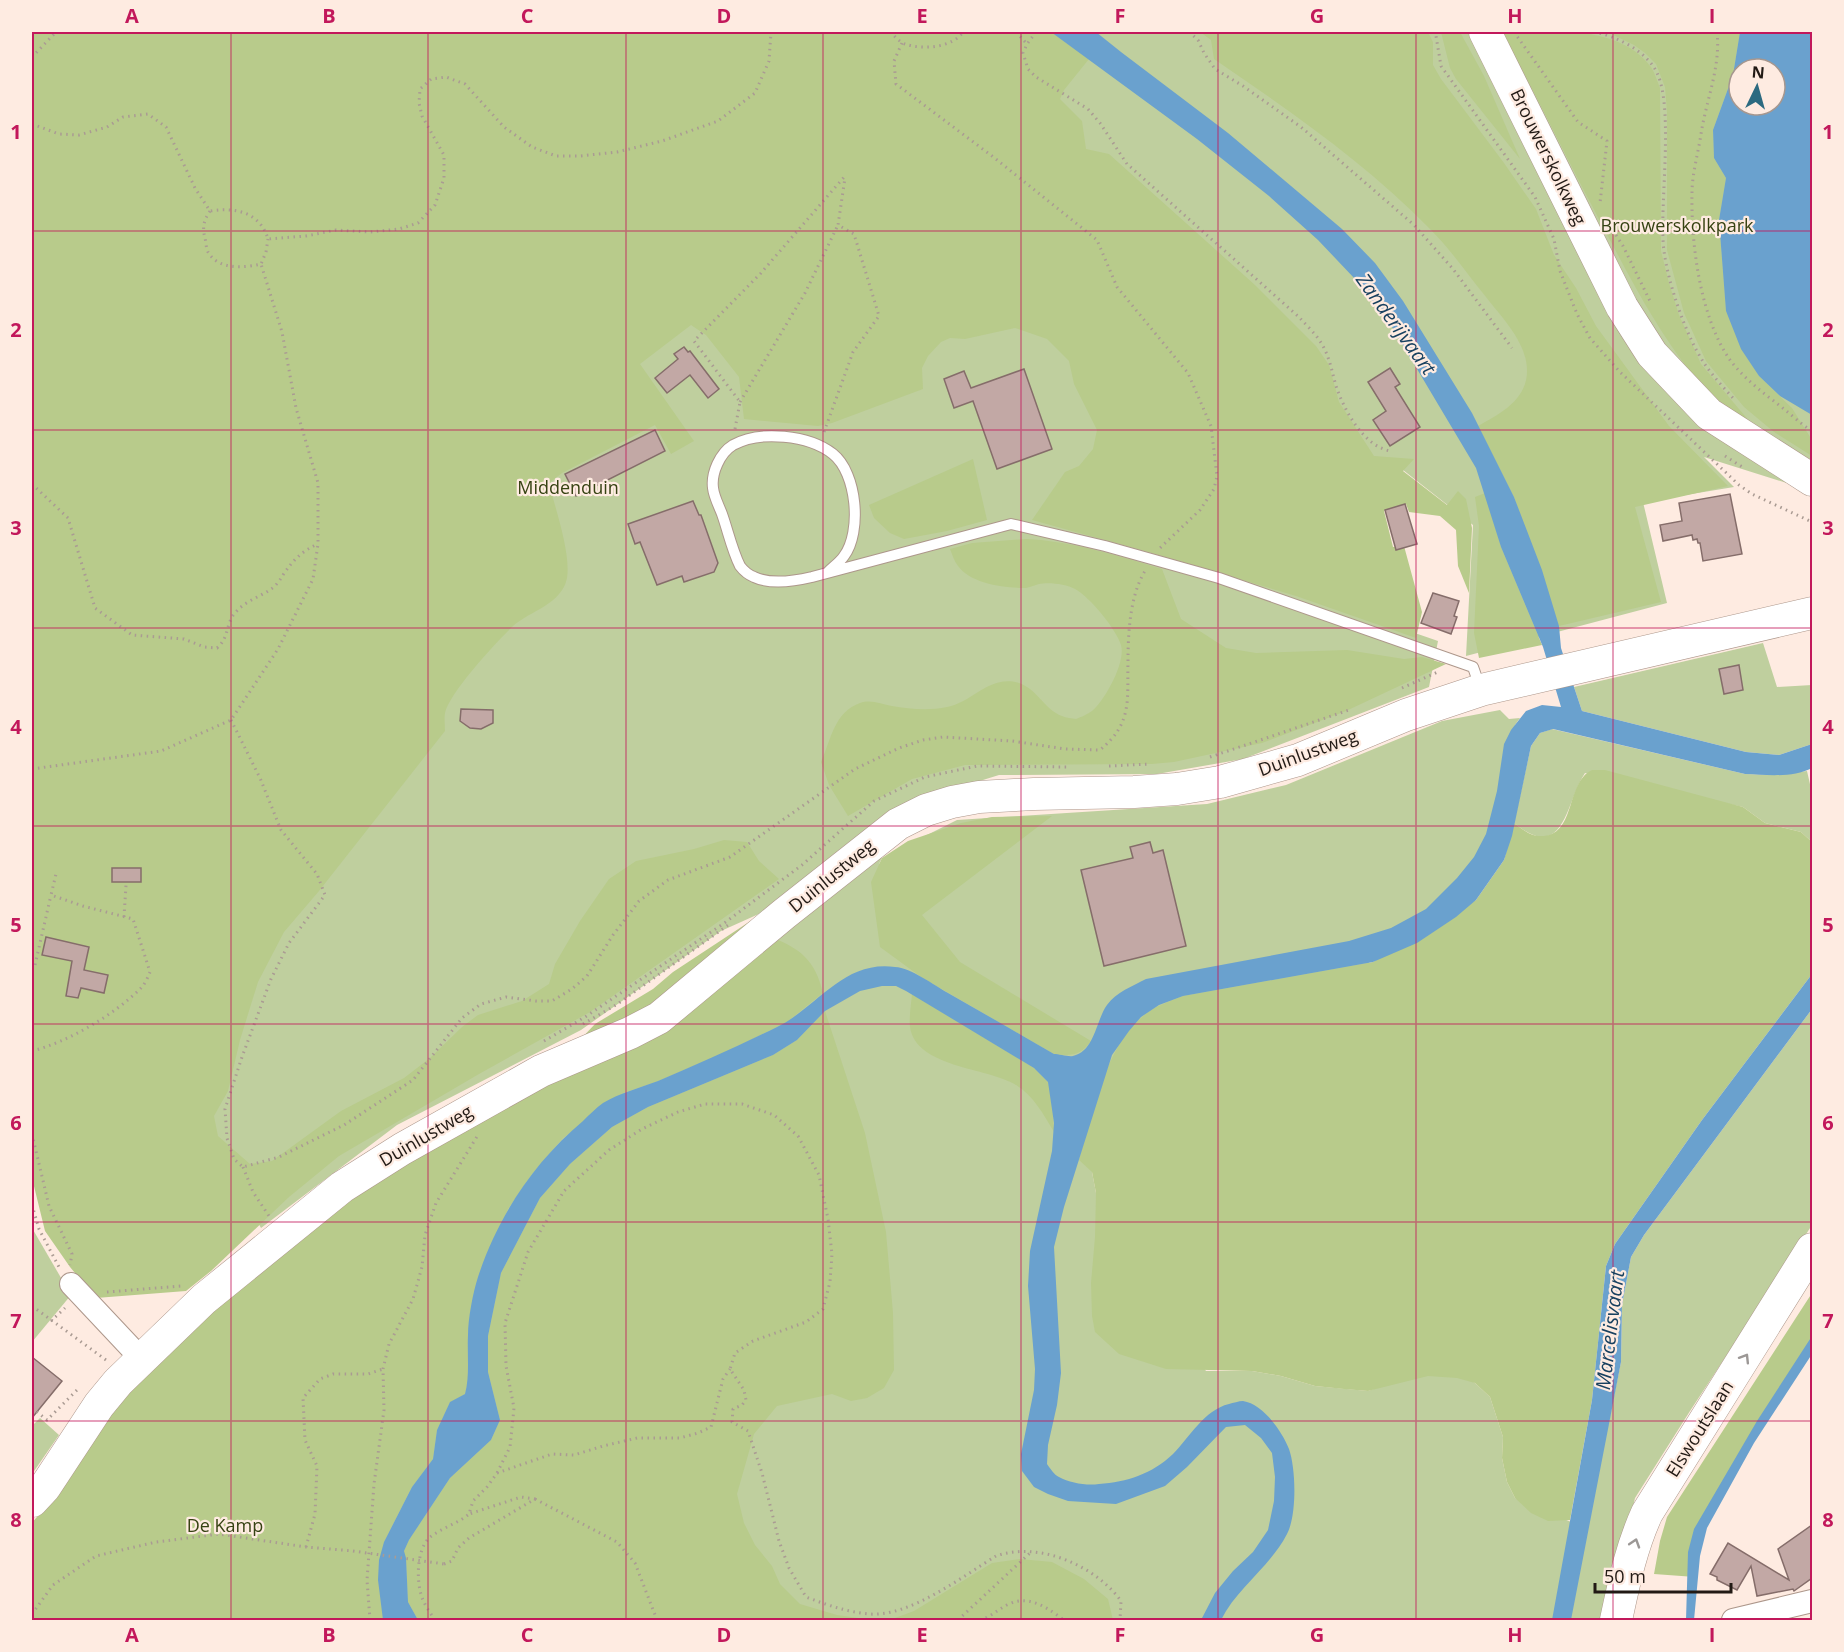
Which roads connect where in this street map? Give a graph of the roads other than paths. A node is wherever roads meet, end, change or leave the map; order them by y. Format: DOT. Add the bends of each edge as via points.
graph roads {
  1 [pos="1485,32"];
  2 [pos="1812,480"];
  3 [pos="828,572"];
  4 [pos="1812,613"];
  5 [pos="1477,678"];
  6 [pos="1812,1249"];
  7 [pos="69,1281"];
  8 [pos="133,1350"];
  9 [pos="32,1501"];
  10 [pos="1812,1601"];
  11 [pos="1746,1619"];
  12 [pos="1616,1620"];
  1 -- 2 [label="street, Brouwerskolkweg" via="1622,307 1652,354 1709,414"];
  3 -- 3 [label="lane" via="793,581 775,581 755,578 741,568 712,488 715,469 731,447 747,439 788,437 819,446 838,459 854,496 855,516 845,555"];
  3 -- 5 [label="lane" via="1011,524 1152,559 1293,603"];
  4 -- 5 [label="street, Duinlustweg" via="1544,674"];
  5 -- 9 [label="street, Duinlustweg" via="1406,715 1298,760 1220,782 1134,792 979,797 926,810 898,824 659,1018 540,1071 342,1187 204,1299 118,1382"];
  12 -- 6 [label="street, Elswoutslaan, one-way" via="1626,1569 1647,1513"];
  7 -- 8 [label="street"];
  10 -- 11 [label="street"];
}
